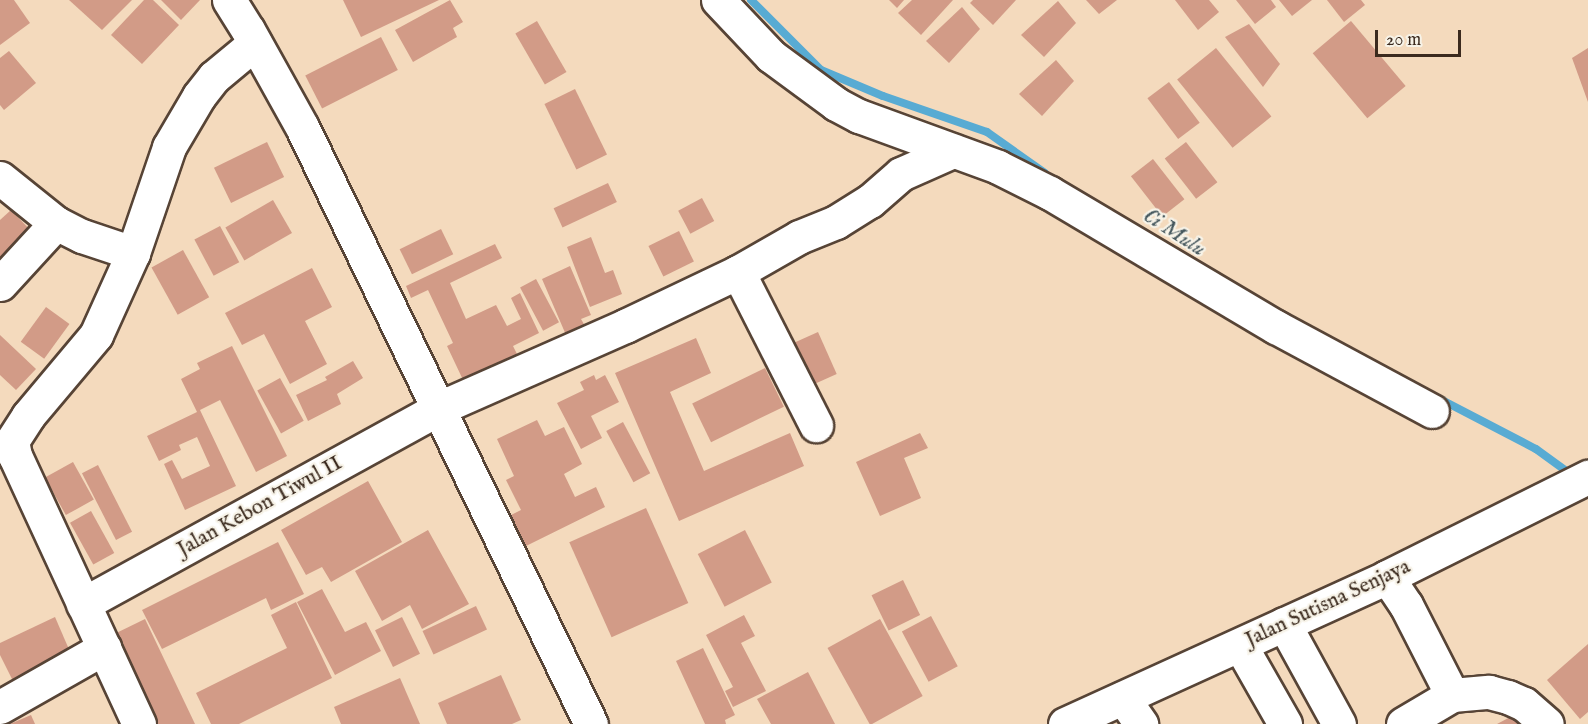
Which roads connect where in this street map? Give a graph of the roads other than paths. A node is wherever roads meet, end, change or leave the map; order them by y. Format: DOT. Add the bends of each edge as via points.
graph roads {
  1 [pos="229,0"];
  2 [pos="718,0"];
  3 [pos="251,37"];
  4 [pos="891,128"];
  5 [pos="953,151"];
  6 [pos="901,174"];
  7 [pos="0,178"];
  8 [pos="69,230"];
  9 [pos="125,251"];
  10 [pos="738,272"];
  11 [pos="0,284"];
  12 [pos="437,409"];
  13 [pos="1432,411"];
  14 [pos="816,425"];
  15 [pos="1588,477"];
  16 [pos="1387,577"];
  17 [pos="83,604"];
  18 [pos="1284,624"];
  19 [pos="1240,645"];
  20 [pos="104,648"];
  21 [pos="1452,695"];
  22 [pos="0,707"];
  23 [pos="1132,711"];
  24 [pos="139,724"];
  25 [pos="591,724"];
  26 [pos="1065,724"];
  27 [pos="1285,724"];
  28 [pos="1340,724"];
  29 [pos="1403,724"];
  30 [pos="1547,724"];
  1 -- 3 [label="street"];
  2 -- 4 [label="street" via="792,74 836,104"];
  3 -- 9 [label="street" via="214,77 169,147"];
  3 -- 12 [label="street" via="302,127"];
  4 -- 5 [label="street"];
  4 -- 6 [label="street"];
  5 -- 6 [label="street, Jalan Kebon Tiwul II"];
  5 -- 13 [label="street" via="998,167 1050,194 1276,327"];
  6 -- 10 [label="street, Jalan Kebon Tiwul II" via="837,222 799,237"];
  7 -- 8 [label="street"];
  8 -- 9 [label="street"];
  8 -- 11 [label="street"];
  9 -- 17 [label="street" via="96,335 12,441 15,456"];
  10 -- 12 [label="street, Jalan Kebon Tiwul II"];
  10 -- 14 [label="street"];
  12 -- 17 [label="street, Jalan Kebon Tiwul II"];
  12 -- 25 [label="street"];
  15 -- 16 [label="street, Jalan Sutisna Senjaya"];
  16 -- 18 [label="street, Jalan Sutisna Senjaya"];
  16 -- 21 [label="street" via="1406,605"];
  17 -- 20 [label="street"];
  18 -- 19 [label="street, Jalan Sutisna Senjaya"];
  18 -- 28 [label="street"];
  19 -- 23 [label="street, Jalan Sutisna Senjaya"];
  19 -- 27 [label="street"];
  20 -- 22 [label="street"];
  20 -- 24 [label="street"];
  21 -- 29 [label="street"];
  21 -- 30 [label="street" via="1488,692 1508,697 1524,704"];
  23 -- 26 [label="street, Jalan Sutisna Senjaya"];
}
